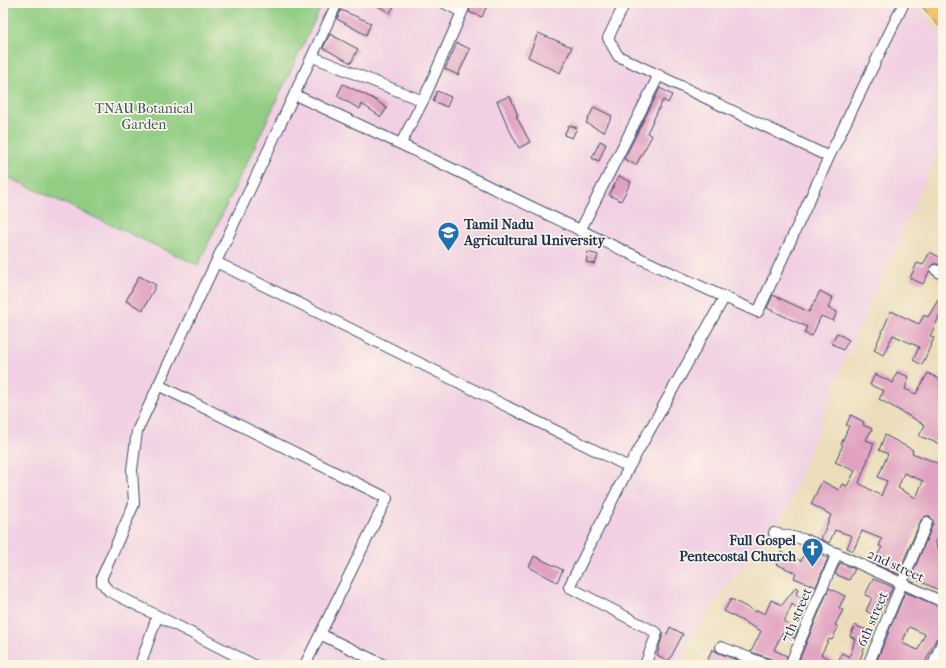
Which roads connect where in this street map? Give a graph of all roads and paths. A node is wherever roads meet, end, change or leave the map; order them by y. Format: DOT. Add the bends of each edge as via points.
graph roads {
  1 [pos="337,3"];
  2 [pos="444,3"];
  3 [pos="625,3"];
  4 [pos="904,3"];
  5 [pos="928,3"];
  6 [pos="464,7"];
  7 [pos="943,21"];
  8 [pos="313,57"];
  9 [pos="659,75"];
  10 [pos="295,95"];
  11 [pos="423,101"];
  12 [pos="401,143"];
  13 [pos="829,157"];
  14 [pos="580,231"];
  15 [pos="216,262"];
  16 [pos="724,298"];
  17 [pos="158,385"];
  18 [pos="629,467"];
  19 [pos="928,522"];
  20 [pos="774,533"];
  21 [pos="837,553"];
  22 [pos="902,584"];
  23 [pos="943,602"];
  24 [pos="157,617"];
  25 [pos="320,634"];
  26 [pos="943,640"];
  27 [pos="721,647"];
  28 [pos="140,665"];
  29 [pos="254,665"];
  30 [pos="304,665"];
  31 [pos="384,665"];
  32 [pos="646,665"];
  33 [pos="768,665"];
  34 [pos="790,665"];
  35 [pos="868,665"];
  36 [pos="933,665"];
  1 -- 8 [label="street"];
  2 -- 6 [label="street"];
  3 -- 9 [label="street" via="608,38 618,56"];
  4 -- 13 [label="street"];
  5 -- 7 [label="main road"];
  6 -- 11 [label="street"];
  8 -- 10 [label="street"];
  8 -- 11 [label="street"];
  9 -- 13 [label="street"];
  9 -- 14 [label="street"];
  10 -- 12 [label="street"];
  10 -- 15 [label="street"];
  11 -- 12 [label="street"];
  12 -- 14 [label="street"];
  13 -- 16 [label="street" via="758,312"];
  14 -- 16 [label="street"];
  15 -- 17 [label="street"];
  15 -- 18 [label="street"];
  16 -- 18 [label="street"];
  17 -- 24 [label="street" via="135,440 132,470 133,508 104,568 102,583 109,591"];
  17 -- 25 [label="street" via="387,498"];
  18 -- 32 [label="street" via="569,587 657,633"];
  19 -- 22 [label="street, 6th street"];
  20 -- 21 [label="street, 2nd street" via="807,540"];
  21 -- 22 [label="street, 2nd street"];
  21 -- 34 [label="street, 7th street"];
  22 -- 23 [label="street, 2nd street"];
  22 -- 35 [label="street, 6th street"];
  24 -- 28 [label="street"];
  24 -- 29 [label="street"];
  25 -- 30 [label="street"];
  25 -- 31 [label="street"];
  26 -- 36 [label="street"];
  27 -- 33 [label="street"];
}
